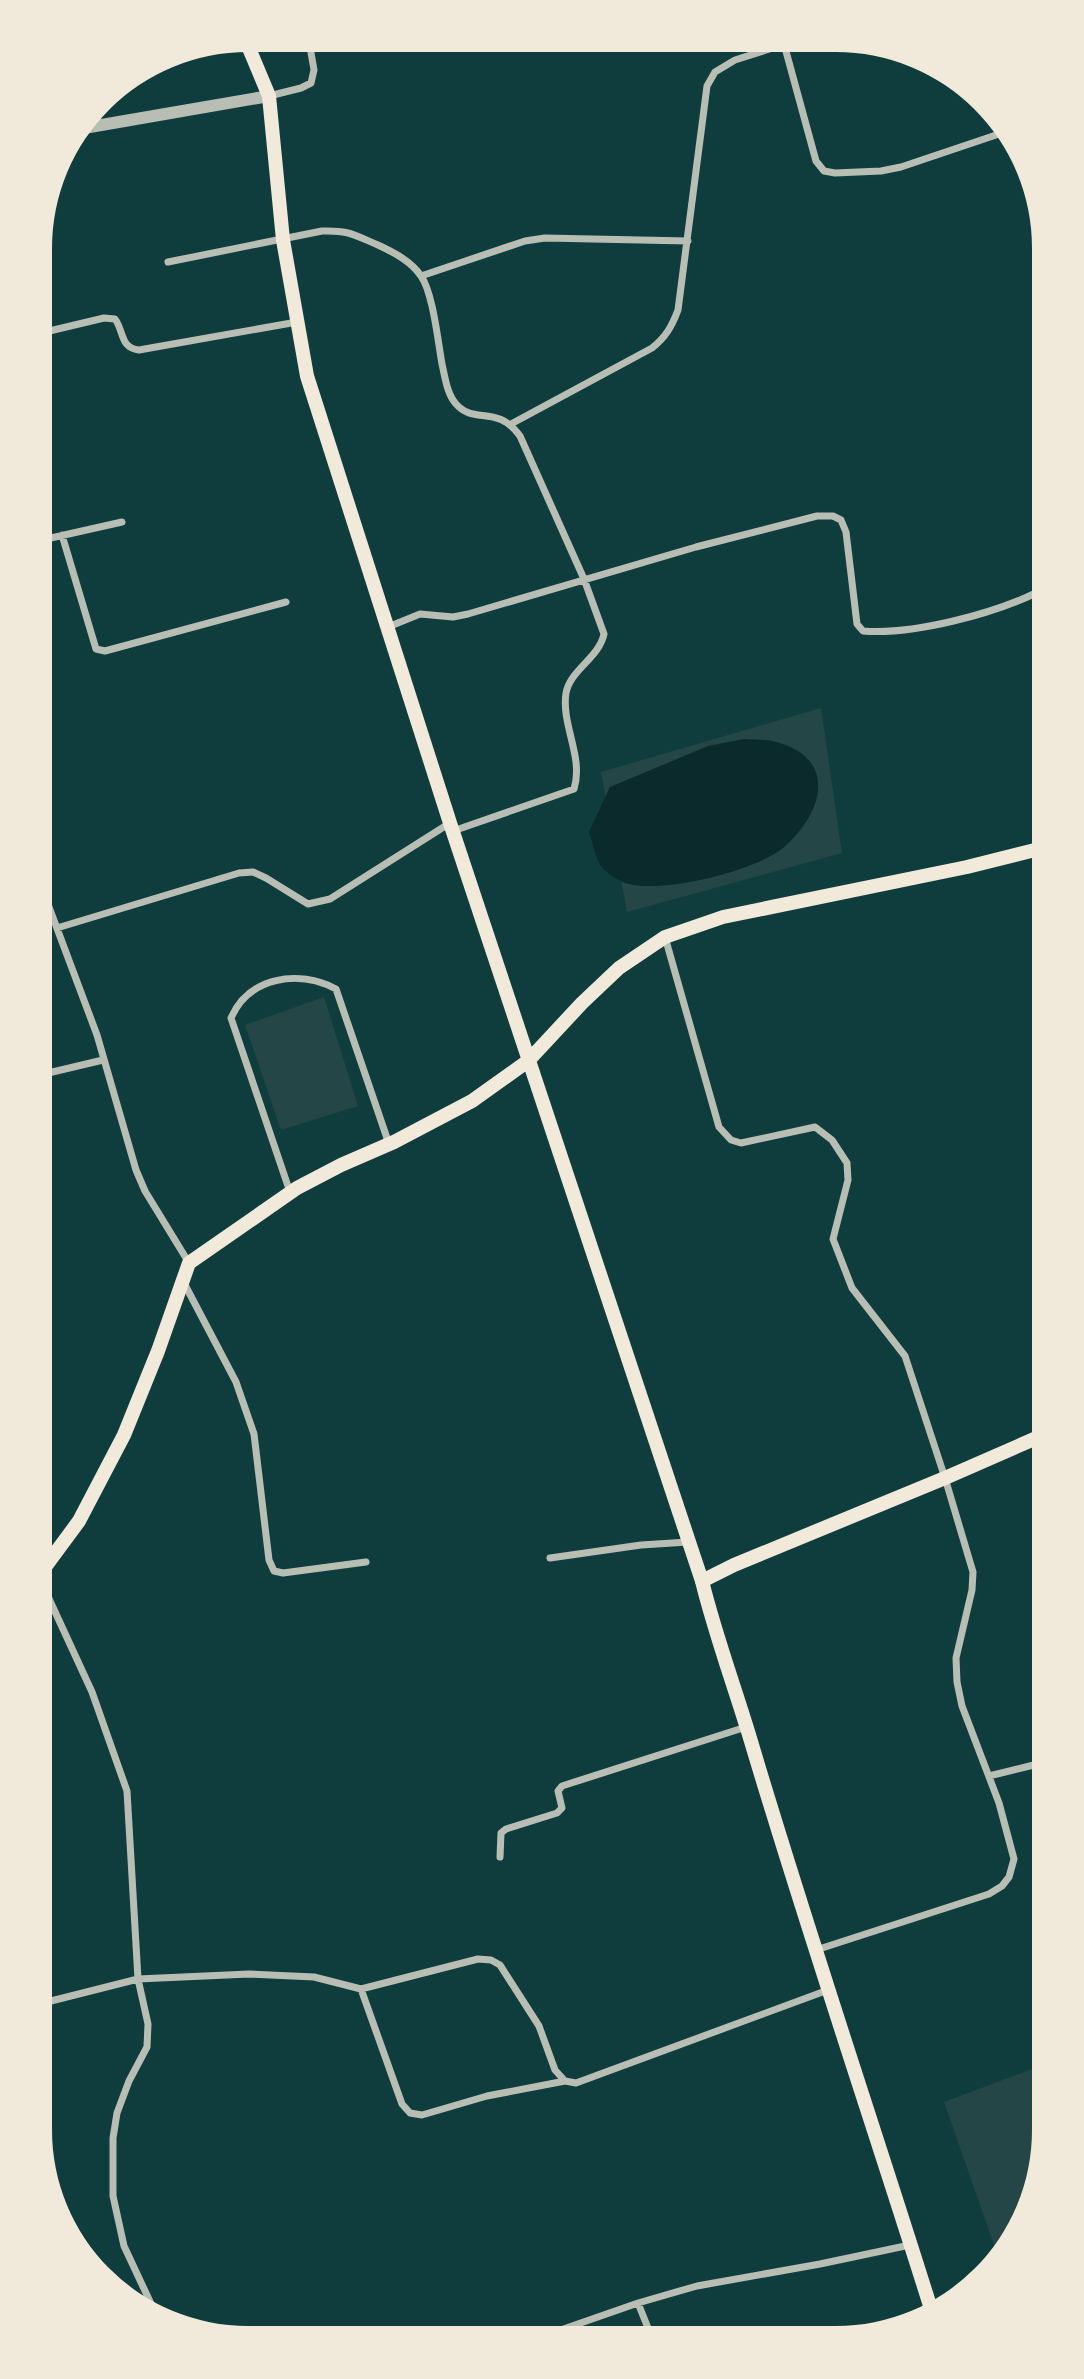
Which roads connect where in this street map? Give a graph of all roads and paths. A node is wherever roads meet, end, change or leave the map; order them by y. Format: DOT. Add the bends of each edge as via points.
graph roads {
  1 [pos="759,52"];
  2 [pos="786,52"];
  3 [pos="251,53"];
  4 [pos="311,53"];
  5 [pos="269,96"];
  6 [pos="95,126"];
  7 [pos="995,135"];
  8 [pos="283,240"];
  9 [pos="688,241"];
  10 [pos="168,262"];
  11 [pos="421,276"];
  12 [pos="297,322"];
  13 [pos="53,330"];
  14 [pos="512,424"];
  15 [pos="122,522"];
  16 [pos="62,535"];
  17 [pos="53,537"];
  18 [pos="584,579"];
  19 [pos="1032,595"];
  20 [pos="286,601"];
  21 [pos="387,627"];
  22 [pos="451,827"];
  23 [pos="1032,851"];
  24 [pos="53,916"];
  25 [pos="57,928"];
  26 [pos="665,937"];
  27 [pos="103,1060"];
  28 [pos="528,1061"];
  29 [pos="53,1072"];
  30 [pos="389,1144"];
  31 [pos="291,1192"];
  32 [pos="189,1263"];
  33 [pos="183,1282"];
  34 [pos="1031,1440"];
  35 [pos="945,1478"];
  36 [pos="688,1542"];
  37 [pos="52,1557"];
  38 [pos="550,1558"];
  39 [pos="366,1562"];
  40 [pos="702,1581"];
  41 [pos="52,1606"];
  42 [pos="746,1727"];
  43 [pos="1031,1766"];
  44 [pos="989,1776"];
  45 [pos="500,1857"];
  46 [pos="816,1950"];
  47 [pos="138,1979"];
  48 [pos="361,1989"];
  49 [pos="828,1990"];
  50 [pos="52,2001"];
  51 [pos="565,2081"];
  52 [pos="911,2245"];
  53 [pos="149,2299"];
  54 [pos="929,2302"];
  55 [pos="638,2303"];
  56 [pos="572,2326"];
  57 [pos="647,2326"];
  1 -- 9 [label="street" via="715,72 707,86"];
  2 -- 7 [label="street" via="816,162 824,171 901,167"];
  3 -- 5 [label="main road"];
  4 -- 5 [label="street" via="311,83"];
  5 -- 6 [label="street"];
  5 -- 8 [label="main road"];
  8 -- 10 [label="street"];
  8 -- 11 [label="street" via="345,230 396,253"];
  8 -- 12 [label="main road"];
  9 -- 11 [label="street" via="545,238"];
  9 -- 14 [label="street" via="678,310 662,340"];
  11 -- 14 [label="street" via="446,382 456,404 470,415 496,416"];
  12 -- 13 [label="street" via="138,351 124,343 115,319"];
  12 -- 21 [label="main road" via="307,376"];
  14 -- 18 [label="street"];
  15 -- 16 [label="street"];
  16 -- 17 [label="street"];
  16 -- 20 [label="street" via="96,649 105,651"];
  18 -- 19 [label="street" via="805,518 832,516 841,520 845,532 857,624 863,631 885,633 964,618"];
  18 -- 21 [label="street" via="468,614 420,614"];
  18 -- 22 [label="street" via="604,634 602,644 566,694 578,769 574,789"];
  21 -- 22 [label="main road"];
  22 -- 25 [label="street" via="317,904 308,904 253,872 239,873"];
  22 -- 28 [label="main road"];
  23 -- 26 [label="main road" via="723,917"];
  24 -- 25 [label="street"];
  25 -- 27 [label="street"];
  26 -- 28 [label="main road" via="619,968"];
  26 -- 35 [label="street" via="719,1126 731,1140 741,1143 815,1127 832,1140 847,1163 848,1180 833,1239 852,1288 905,1356"];
  27 -- 29 [label="street"];
  27 -- 32 [label="street" via="136,1170"];
  28 -- 30 [label="main road" via="472,1101"];
  28 -- 36 [label="main road"];
  30 -- 31 [label="main road"];
  30 -- 31 [label="street" via="336,989 313,979 269,981 245,996 231,1018"];
  31 -- 32 [label="main road"];
  32 -- 33 [label="main road"];
  33 -- 37 [label="main road" via="124,1435 79,1521"];
  33 -- 39 [label="street" via="236,1382 254,1434 274,1571"];
  34 -- 35 [label="main road"];
  35 -- 40 [label="main road"];
  35 -- 44 [label="street" via="973,1572 956,1658 957,1682"];
  36 -- 38 [label="street"];
  36 -- 40 [label="main road"];
  40 -- 42 [label="main road"];
  41 -- 47 [label="street" via="92,1692 127,1791"];
  42 -- 45 [label="street" via="562,1786 558,1791 562,1808 557,1813 500,1833"];
  42 -- 46 [label="main road"];
  43 -- 44 [label="street"];
  44 -- 46 [label="street" via="1014,1859 1002,1886 989,1895"];
  46 -- 49 [label="main road"];
  47 -- 48 [label="street" via="262,1974 314,1977"];
  47 -- 50 [label="street"];
  47 -- 53 [label="street" via="148,2024 147,2048 117,2113 113,2196 124,2246"];
  48 -- 51 [label="street" via="491,1959 500,1965 538,2026 555,2070"];
  48 -- 51 [label="street" via="402,2105 410,2113 422,2115"];
  49 -- 51 [label="street" via="576,2083"];
  49 -- 52 [label="main road"];
  52 -- 54 [label="main road"];
  52 -- 55 [label="street" via="697,2286"];
  55 -- 56 [label="street"];
  55 -- 57 [label="street"];
}
